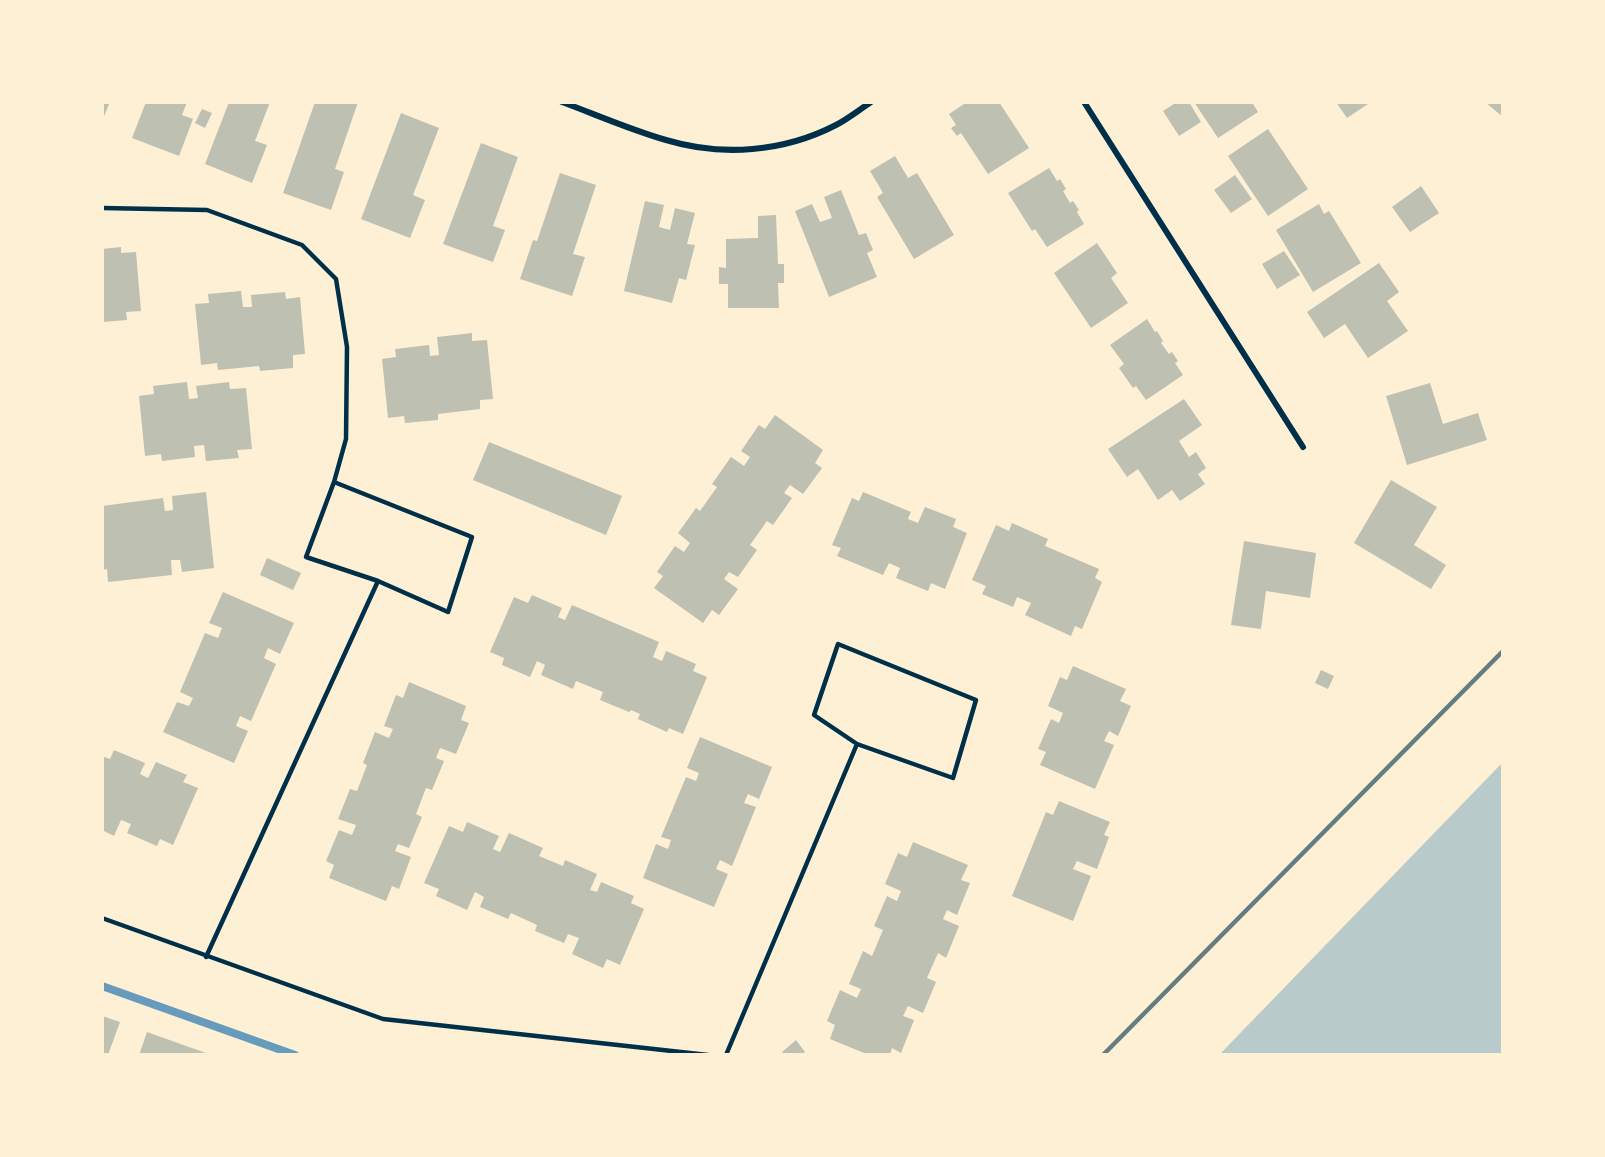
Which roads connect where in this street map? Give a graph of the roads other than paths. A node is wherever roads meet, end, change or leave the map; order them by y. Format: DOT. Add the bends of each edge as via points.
graph roads {
  1 [pos="562,102"];
  2 [pos="871,102"];
  3 [pos="1084,102"];
  4 [pos="102,208"];
  5 [pos="1303,447"];
  6 [pos="334,482"];
  7 [pos="378,581"];
  8 [pos="857,744"];
  9 [pos="102,918"];
  10 [pos="206,957"];
  11 [pos="708,1055"];
  12 [pos="726,1055"];
  1 -- 2 [label="street" via="667,141 714,150 756,150 797,141 837,124"];
  3 -- 5 [label="street"];
  4 -- 6 [label="lane" via="207,210 302,245 336,279 347,347 346,440"];
  6 -- 7 [label="lane" via="306,557"];
  6 -- 7 [label="lane" via="472,537 448,612"];
  7 -- 10 [label="lane"];
  8 -- 8 [label="lane" via="952,777 976,700 838,644 814,715"];
  8 -- 12 [label="lane"];
  9 -- 10 [label="lane"];
  10 -- 11 [label="lane" via="383,1019"];
}
